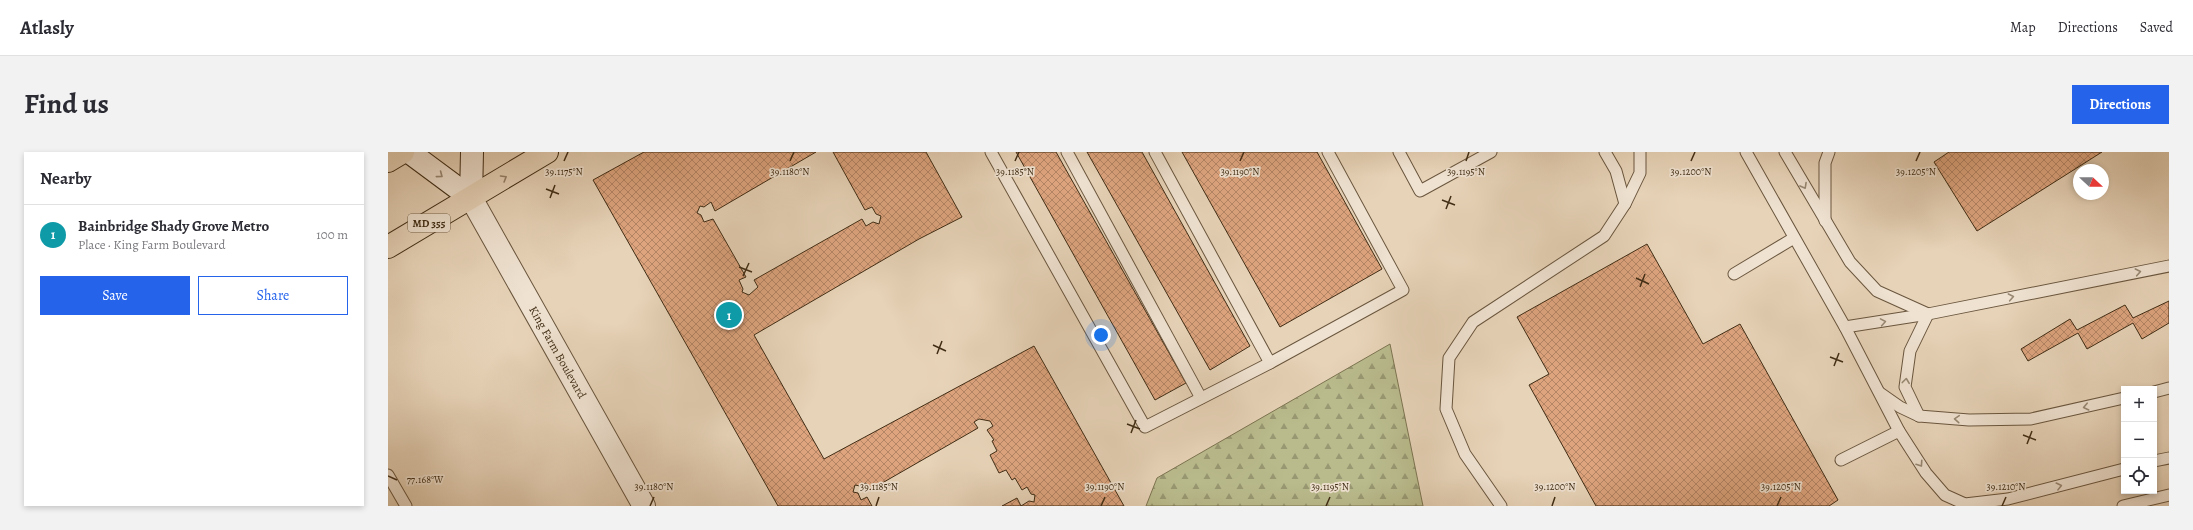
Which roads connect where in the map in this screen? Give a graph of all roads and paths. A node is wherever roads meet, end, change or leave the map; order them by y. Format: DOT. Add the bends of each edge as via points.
graph roads {
  1 [pos="403,152"];
  2 [pos="409,152"];
  3 [pos="472,152"];
  4 [pos="547,152"];
  5 [pos="991,152"];
  6 [pos="1067,152"];
  7 [pos="1155,152"];
  8 [pos="1328,152"];
  9 [pos="1399,152"];
  10 [pos="1491,152"];
  11 [pos="1605,152"];
  12 [pos="1640,152"];
  13 [pos="1746,152"];
  14 [pos="1785,152"];
  15 [pos="1829,152"];
  16 [pos="388,161"];
  17 [pos="471,198"];
  18 [pos="1625,204"];
  19 [pos="1825,221"];
  20 [pos="1794,238"];
  21 [pos="388,247"];
  22 [pos="2169,266"];
  23 [pos="1734,274"];
  24 [pos="1928,314"];
  25 [pos="1845,327"];
  26 [pos="1270,363"];
  27 [pos="2169,388"];
  28 [pos="1878,391"];
  29 [pos="2157,391"];
  30 [pos="1202,398"];
  31 [pos="2121,399"];
  32 [pos="1919,416"];
  33 [pos="1898,431"];
  34 [pos="2169,458"];
  35 [pos="1841,460"];
  36 [pos="2157,461"];
  37 [pos="2121,470"];
  38 [pos="388,475"];
  39 [pos="2169,495"];
  40 [pos="406,506"];
  41 [pos="644,506"];
  42 [pos="1501,506"];
  43 [pos="2123,506"];
  1 -- 16 [label="main road"];
  2 -- 17 [label="street, King Farm Boulevard, one-way"];
  3 -- 17 [label="street"];
  17 -- 4 [label="main road, MD 355, one-way"];
  5 -- 30 [label="lane" via="1145,427"];
  6 -- 30 [label="lane"];
  7 -- 26 [label="lane"];
  8 -- 26 [label="lane" via="1404,290"];
  9 -- 10 [label="lane" via="1420,191"];
  11 -- 18 [label="lane" via="1616,171"];
  12 -- 18 [label="lane" via="1640,173"];
  13 -- 20 [label="lane"];
  14 -- 19 [label="lane, one-way"];
  15 -- 19 [label="lane" via="1825,163"];
  17 -- 21 [label="main road, MD 355"];
  17 -- 41 [label="street, King Farm Boulevard"];
  18 -- 42 [label="lane" via="1604,236 1473,322 1449,358 1446,409 1465,454"];
  19 -- 24 [label="lane" via="1850,262 1877,291"];
  20 -- 23 [label="lane"];
  20 -- 25 [label="lane"];
  24 -- 22 [label="lane, one-way"];
  25 -- 24 [label="lane, one-way"];
  32 -- 24 [label="lane, one-way" via="1905,387 1910,350"];
  25 -- 28 [label="lane"];
  26 -- 30 [label="lane"];
  27 -- 29 [label="lane"];
  28 -- 32 [label="lane" via="1900,407"];
  28 -- 33 [label="lane"];
  31 -- 32 [label="lane, one-way" via="2031,419 1969,420"];
  33 -- 35 [label="lane"];
  33 -- 37 [label="lane, one-way" via="1926,473 1944,494 1965,504 2008,499"];
  34 -- 36 [label="lane"];
  38 -- 40 [label="lane"];
  39 -- 43 [label="lane"];
}
